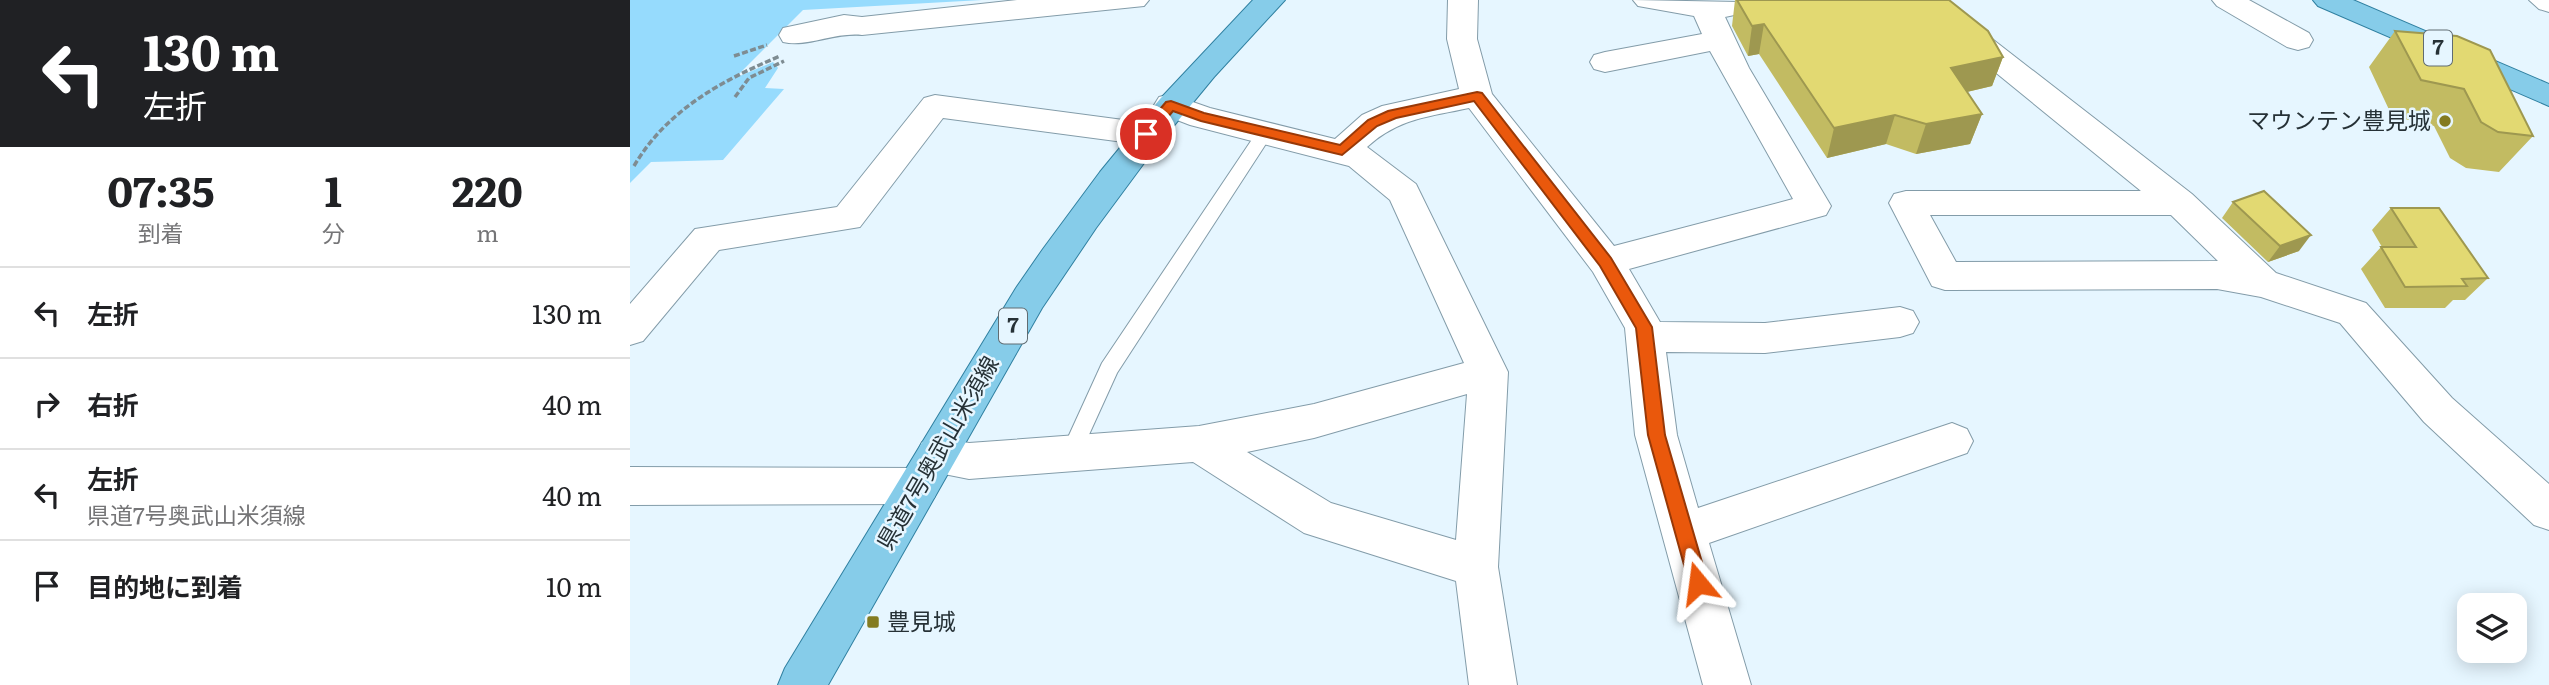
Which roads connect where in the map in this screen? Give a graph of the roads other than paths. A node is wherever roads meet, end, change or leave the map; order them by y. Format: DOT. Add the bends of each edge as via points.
graph roads {
  1 [pos="1134,0"];
  2 [pos="1270,0"];
  3 [pos="1463,0"];
  4 [pos="1648,0"];
  5 [pos="1924,0"];
  6 [pos="2227,0"];
  7 [pos="2328,0"];
  8 [pos="2544,0"];
  9 [pos="2549,3"];
  10 [pos="1760,6"];
  11 [pos="1706,9"];
  12 [pos="1720,40"];
  13 [pos="2298,40"];
  14 [pos="793,43"];
  15 [pos="1605,62"];
  16 [pos="1477,96"];
  17 [pos="2549,96"];
  18 [pos="1171,105"];
  19 [pos="1265,133"];
  20 [pos="1146,134"];
  21 [pos="1342,151"];
  22 [pos="2180,203"];
  23 [pos="1606,262"];
  24 [pos="2263,283"];
  25 [pos="1900,322"];
  26 [pos="630,330"];
  27 [pos="1646,337"];
  28 [pos="1488,372"];
  29 [pos="1952,441"];
  30 [pos="1199,444"];
  31 [pos="1070,455"];
  32 [pos="928,470"];
  33 [pos="630,486"];
  34 [pos="2549,511"];
  35 [pos="1684,532"];
  36 [pos="1476,567"];
  37 [pos="802,685"];
  38 [pos="1493,685"];
  39 [pos="1727,685"];
  1 -- 14 [label="street" via="844,24"];
  2 -- 18 [label="main road, 県道7号奥武山米須線 / 7"];
  3 -- 16 [label="street" via="1462,39"];
  4 -- 11 [label="street"];
  5 -- 22 [label="street"];
  6 -- 13 [label="street"];
  7 -- 17 [label="main road, 7"];
  8 -- 9 [label="street"];
  10 -- 11 [label="street"];
  11 -- 12 [label="street"];
  12 -- 15 [label="street"];
  12 -- 23 [label="street" via="1814,206"];
  16 -- 21 [label="street" via="1393,114 1373,123"];
  16 -- 23 [label="street"];
  18 -- 19 [label="street"];
  18 -- 20 [label="main road, 県道7号奥武山米須線 / 7"];
  19 -- 21 [label="street"];
  19 -- 31 [label="lane" via="1109,369"];
  20 -- 26 [label="street" via="935,106 848,218 708,237"];
  20 -- 32 [label="main road, 県道7号奥武山米須線 / 7" via="1028,298"];
  21 -- 28 [label="street" via="1360,157 1404,193"];
  22 -- 24 [label="street"];
  22 -- 24 [label="street" via="1906,203 1945,276 2217,275"];
  23 -- 27 [label="street"];
  24 -- 34 [label="street" via="2353,313 2438,410"];
  25 -- 27 [label="street" via="1765,338"];
  27 -- 35 [label="street" via="1656,435"];
  28 -- 30 [label="street" via="1314,421"];
  28 -- 36 [label="street"];
  29 -- 35 [label="street"];
  30 -- 31 [label="street"];
  30 -- 36 [label="street" via="1319,519"];
  31 -- 32 [label="street" via="969,461"];
  32 -- 33 [label="street"];
  32 -- 37 [label="main road, 県道7号奥武山米須線 / 7"];
  35 -- 39 [label="street"];
  36 -- 38 [label="street"];
}
